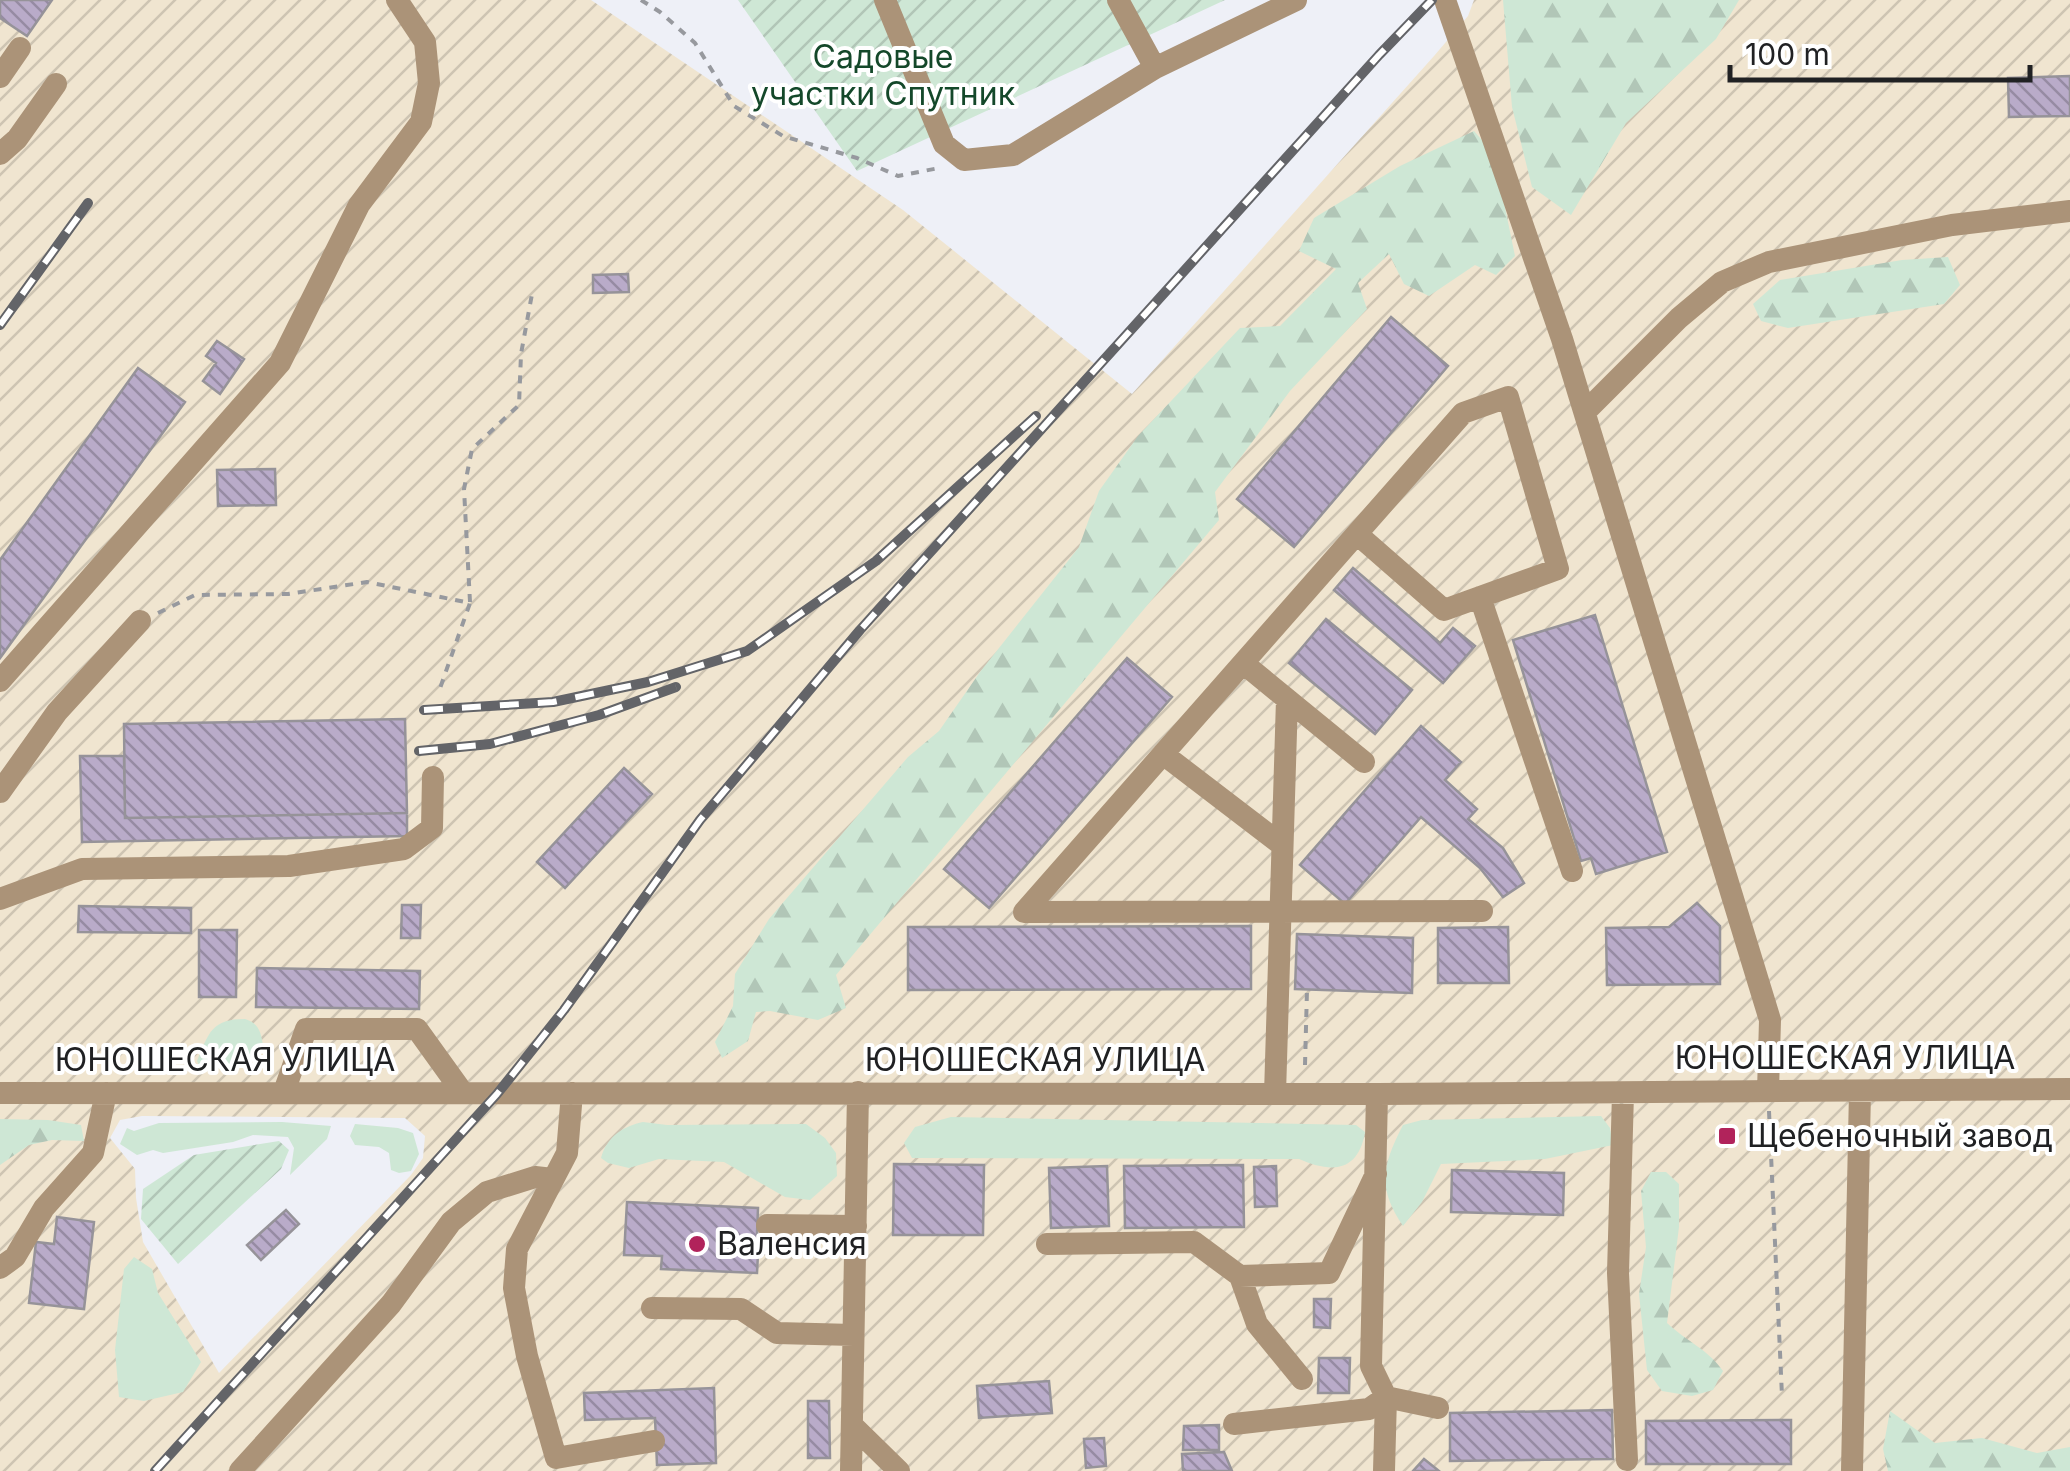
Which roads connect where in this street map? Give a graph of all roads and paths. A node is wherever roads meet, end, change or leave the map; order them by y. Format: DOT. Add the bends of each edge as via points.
graph roads {
  1 [pos="397,0"];
  2 [pos="641,0"];
  3 [pos="885,0"];
  4 [pos="1118,0"];
  5 [pos="1296,0"];
  6 [pos="1444,0"];
  7 [pos="20,48"];
  8 [pos="1155,68"];
  9 [pos="0,77"];
  10 [pos="56,84"];
  11 [pos="0,154"];
  12 [pos="964,160"];
  13 [pos="2070,211"];
  14 [pos="532,294"];
  15 [pos="1585,412"];
  16 [pos="1357,534"];
  17 [pos="1480,597"];
  18 [pos="470,603"];
  19 [pos="140,621"];
  20 [pos="1243,663"];
  21 [pos="0,682"];
  22 [pos="438,694"];
  23 [pos="1287,699"];
  24 [pos="1163,754"];
  25 [pos="1364,762"];
  26 [pos="433,776"];
  27 [pos="0,792"];
  28 [pos="1282,844"];
  29 [pos="1572,871"];
  30 [pos="0,900"];
  31 [pos="1482,911"];
  32 [pos="1280,912"];
  33 [pos="1307,990"];
  34 [pos="1306,1065"];
  35 [pos="2070,1089"];
  36 [pos="1768,1091"];
  37 [pos="1860,1091"];
  38 [pos="0,1092"];
  39 [pos="106,1092"];
  40 [pos="284,1092"];
  41 [pos="858,1092"];
  42 [pos="1623,1092"];
  43 [pos="463,1093"];
  44 [pos="572,1093"];
  45 [pos="1275,1094"];
  46 [pos="1377,1094"];
  47 [pos="1376,1174"];
  48 [pos="553,1179"];
  49 [pos="767,1224"];
  50 [pos="856,1226"];
  51 [pos="1047,1244"];
  52 [pos="0,1268"];
  53 [pos="1240,1276"];
  54 [pos="652,1308"];
  55 [pos="854,1335"];
  56 [pos="1302,1379"];
  57 [pos="1782,1396"];
  58 [pos="1386,1397"];
  59 [pos="1438,1408"];
  60 [pos="1234,1424"];
  61 [pos="852,1425"];
  62 [pos="654,1441"];
  63 [pos="1627,1460"];
  64 [pos="240,1471"];
  65 [pos="851,1471"];
  66 [pos="899,1471"];
  67 [pos="1384,1471"];
  68 [pos="1852,1471"];
  1 -- 21 [label="street" via="425,42 429,83 421,122 359,204 280,363"];
  2 -- 12 [label="path" via="694,44 734,106 783,136 898,176"];
  3 -- 12 [label="street" via="944,144"];
  4 -- 8 [label="street"];
  5 -- 8 [label="street"];
  6 -- 15 [label="street"];
  7 -- 9 [label="street"];
  8 -- 12 [label="street" via="1013,155"];
  10 -- 11 [label="street"];
  13 -- 15 [label="street" via="1952,225 1769,262 1722,282"];
  14 -- 18 [label="path" via="519,404 472,449 464,489"];
  15 -- 36 [label="street" via="1770,1020"];
  16 -- 17 [label="street" via="1444,610"];
  16 -- 17 [label="street" via="1463,413 1508,398 1558,569"];
  16 -- 20 [label="street"];
  17 -- 29 [label="street"];
  18 -- 19 [label="path" via="367,582 288,594 195,596"];
  18 -- 22 [label="path"];
  19 -- 27 [label="street" via="56,712"];
  20 -- 23 [label="street"];
  20 -- 24 [label="street"];
  23 -- 25 [label="street"];
  23 -- 28 [label="street"];
  24 -- 28 [label="street"];
  24 -- 32 [label="street" via="1024,912"];
  26 -- 30 [label="street" via="432,828 404,849 289,866 82,869"];
  28 -- 32 [label="street"];
  31 -- 32 [label="street"];
  32 -- 45 [label="street"];
  33 -- 34 [label="path"];
  35 -- 37 [label="street, ЮНОШЕСКАЯ УЛИЦА"];
  36 -- 37 [label="street, ЮНОШЕСКАЯ УЛИЦА"];
  36 -- 42 [label="street, ЮНОШЕСКАЯ УЛИЦА"];
  36 -- 57 [label="path"];
  37 -- 68 [label="street"];
  38 -- 39 [label="street, ЮНОШЕСКАЯ УЛИЦА"];
  39 -- 40 [label="street, ЮНОШЕСКАЯ УЛИЦА"];
  39 -- 52 [label="street" via="93,1154"];
  40 -- 43 [label="street, ЮНОШЕСКАЯ УЛИЦА"];
  40 -- 43 [label="street" via="306,1030 418,1029"];
  41 -- 44 [label="street, ЮНОШЕСКАЯ УЛИЦА"];
  41 -- 45 [label="street, ЮНОШЕСКАЯ УЛИЦА"];
  41 -- 50 [label="street"];
  42 -- 46 [label="street, ЮНОШЕСКАЯ УЛИЦА"];
  42 -- 63 [label="street" via="1618,1273"];
  43 -- 44 [label="street, ЮНОШЕСКАЯ УЛИЦА"];
  44 -- 48 [label="street" via="567,1153"];
  45 -- 46 [label="street, ЮНОШЕСКАЯ УЛИЦА"];
  46 -- 47 [label="street"];
  47 -- 53 [label="street" via="1329,1273"];
  47 -- 58 [label="street" via="1371,1366"];
  48 -- 62 [label="street" via="517,1249 514,1288 556,1458"];
  48 -- 64 [label="street" via="536,1177 487,1192 451,1222 391,1304"];
  49 -- 50 [label="street"];
  50 -- 55 [label="street"];
  51 -- 53 [label="street" via="1194,1242"];
  53 -- 56 [label="street" via="1257,1324"];
  54 -- 55 [label="street" via="741,1308 776,1333"];
  55 -- 61 [label="street"];
  58 -- 59 [label="street"];
  58 -- 60 [label="street" via="1369,1409"];
  58 -- 67 [label="street"];
  61 -- 65 [label="street"];
  61 -- 66 [label="street"];
}
